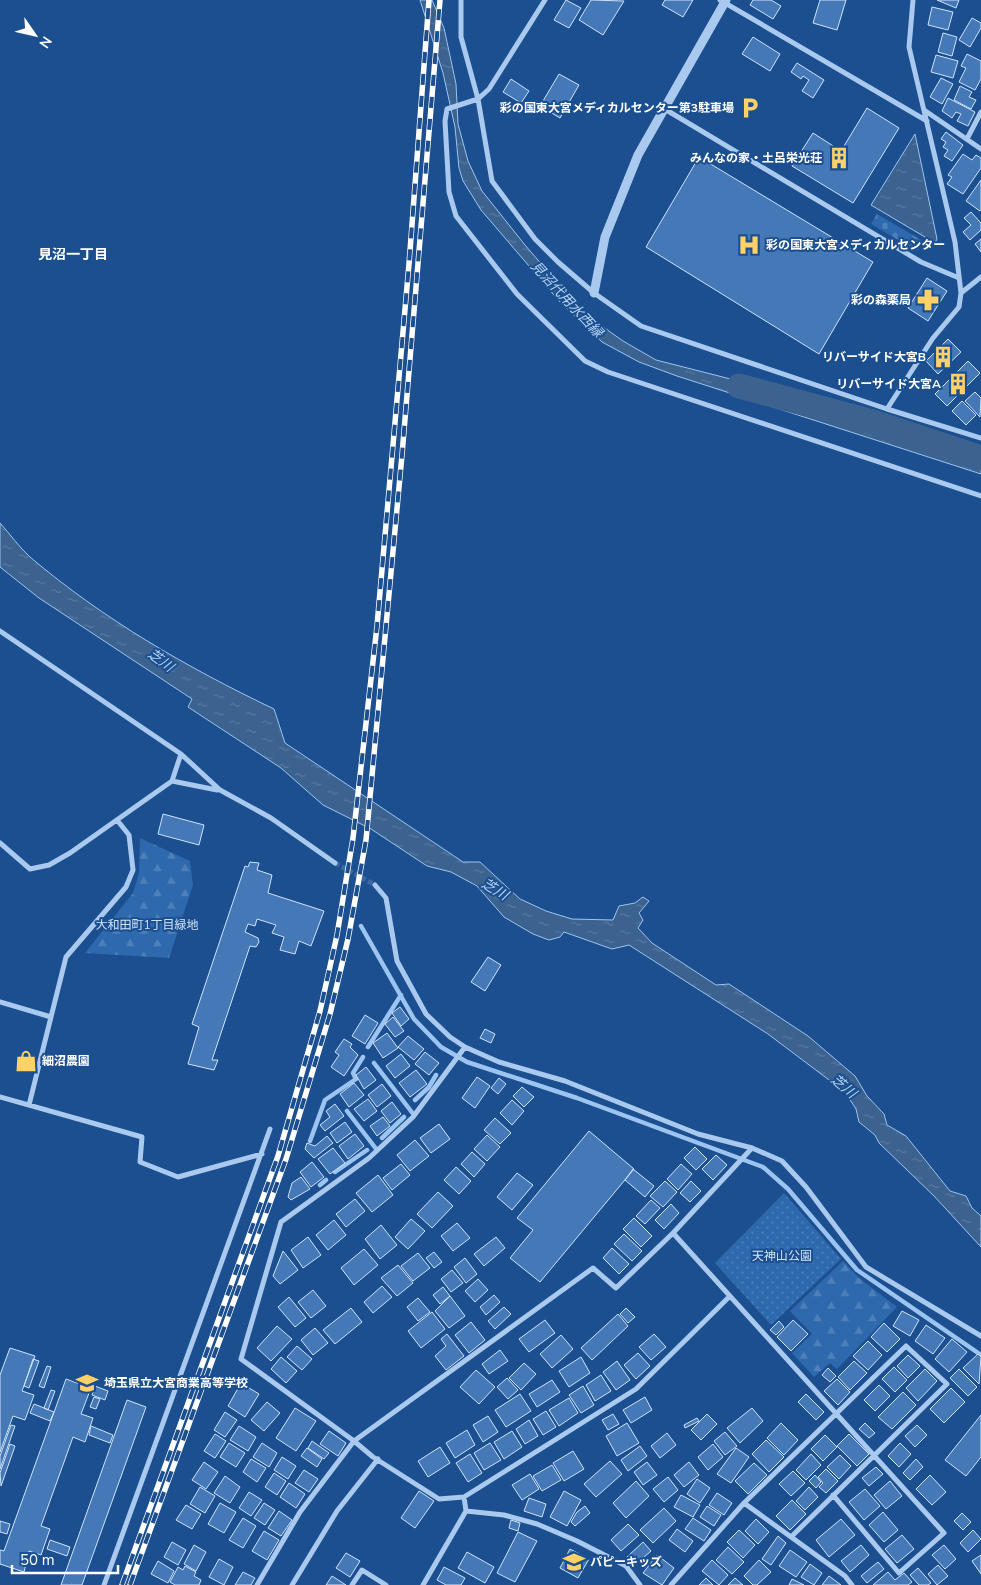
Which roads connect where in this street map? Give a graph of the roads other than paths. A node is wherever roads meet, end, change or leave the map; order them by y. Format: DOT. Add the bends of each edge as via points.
graph roads {
  1 [pos="461,0"];
  2 [pos="545,0"];
  3 [pos="914,0"];
  4 [pos="724,1"];
  5 [pos="478,99"];
  6 [pos="663,108"];
  7 [pos="924,110"];
  8 [pos="981,112"];
  9 [pos="927,122"];
  10 [pos="967,139"];
  11 [pos="981,150"];
  12 [pos="981,277"];
  13 [pos="959,278"];
  14 [pos="594,293"];
  15 [pos="961,293"];
  16 [pos="887,409"];
  17 [pos="981,438"];
  18 [pos="981,496"];
  19 [pos="0,631"];
  20 [pos="181,754"];
  21 [pos="172,780"];
  22 [pos="220,790"];
  23 [pos="117,820"];
  24 [pos="0,843"];
  25 [pos="335,863"];
  26 [pos="375,885"];
  27 [pos="0,1002"];
  28 [pos="51,1017"];
  29 [pos="465,1047"];
  30 [pos="0,1097"];
  31 [pos="29,1105"];
  32 [pos="270,1129"];
  33 [pos="752,1148"];
  34 [pos="262,1154"];
  35 [pos="673,1233"];
  36 [pos="730,1296"];
  37 [pos="981,1336"];
  38 [pos="837,1413"];
  39 [pos="354,1440"];
  40 [pos="875,1454"];
  41 [pos="378,1459"];
  42 [pos="833,1495"];
  43 [pos="464,1497"];
  44 [pos="744,1503"];
  45 [pos="466,1511"];
  46 [pos="791,1537"];
  47 [pos="104,1585"];
  48 [pos="257,1585"];
  49 [pos="292,1585"];
  50 [pos="352,1585"];
  51 [pos="386,1585"];
  52 [pos="423,1585"];
  53 [pos="640,1585"];
  54 [pos="671,1585"];
  55 [pos="852,1585"];
  1 -- 5 [label="street" via="461,37"];
  2 -- 5 [label="street" via="489,89"];
  3 -- 7 [label="street" via="909,47"];
  4 -- 6 [label="street"];
  4 -- 9 [label="street"];
  5 -- 14 [label="street" via="492,181 535,239"];
  5 -- 18 [label="street" via="447,109 448,192 456,216 517,294 585,361 608,372"];
  6 -- 13 [label="street" via="921,262"];
  6 -- 14 [label="street" via="638,155 614,213"];
  7 -- 9 [label="street"];
  7 -- 10 [label="street"];
  8 -- 10 [label="street"];
  9 -- 13 [label="street" via="955,242"];
  10 -- 11 [label="street"];
  12 -- 15 [label="street"];
  13 -- 15 [label="street"];
  14 -- 16 [label="street" via="641,326"];
  15 -- 16 [label="street" via="959,306 932,338"];
  16 -- 17 [label="street"];
  19 -- 20 [label="street"];
  20 -- 21 [label="street"];
  20 -- 22 [label="street"];
  21 -- 22 [label="street"];
  21 -- 23 [label="street"];
  22 -- 25 [label="street" via="271,818"];
  23 -- 24 [label="street" via="70,853 48,865 30,869"];
  23 -- 28 [label="street" via="129,835 133,870 126,887 66,957"];
  26 -- 29 [label="street" via="386,898 397,961 426,1014"];
  27 -- 28 [label="street"];
  28 -- 31 [label="street"];
  29 -- 33 [label="street" via="500,1062 565,1081 698,1134"];
  29 -- 39 [label="street" via="413,1117 368,1158 280,1222 241,1359"];
  30 -- 31 [label="street"];
  31 -- 34 [label="street" via="142,1137 140,1162 178,1177"];
  32 -- 34 [label="street"];
  33 -- 35 [label="street"];
  33 -- 37 [label="street" via="782,1161 806,1187 866,1267"];
  34 -- 47 [label="street"];
  35 -- 36 [label="street"];
  35 -- 39 [label="street" via="616,1288 593,1268"];
  36 -- 38 [label="street"];
  36 -- 43 [label="street" via="636,1389"];
  38 -- 40 [label="street"];
  38 -- 40 [label="street" via="906,1346 947,1384"];
  38 -- 44 [label="street"];
  39 -- 41 [label="street"];
  39 -- 48 [label="street" via="300,1512"];
  40 -- 42 [label="street"];
  40 -- 42 [label="street" via="944,1533 899,1573"];
  41 -- 43 [label="street" via="439,1499"];
  41 -- 49 [label="street" via="337,1510"];
  42 -- 46 [label="street"];
  43 -- 45 [label="street"];
  44 -- 46 [label="street"];
  44 -- 54 [label="street"];
  45 -- 52 [label="street"];
  45 -- 53 [label="street" via="504,1515 545,1527 626,1566"];
  46 -- 55 [label="street" via="845,1576"];
  50 -- 51 [label="street" via="362,1570"];
}
